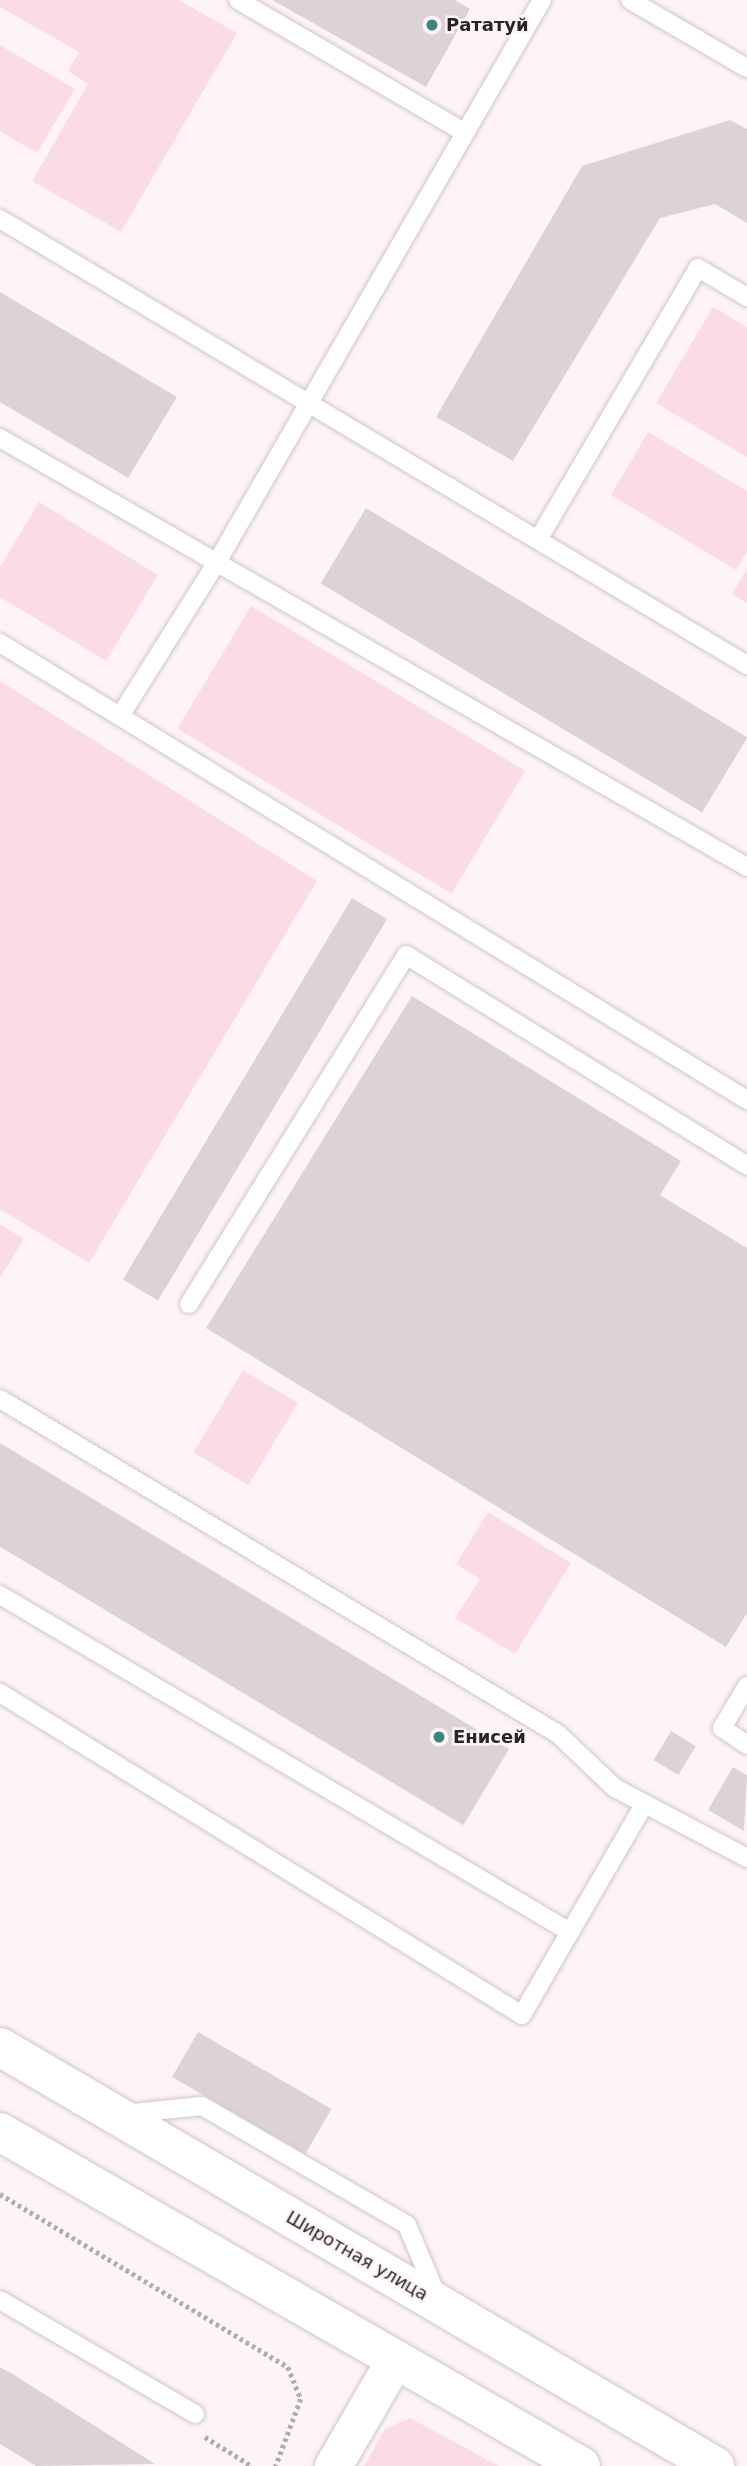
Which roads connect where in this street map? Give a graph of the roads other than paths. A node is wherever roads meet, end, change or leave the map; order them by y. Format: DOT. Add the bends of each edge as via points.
graph roads {
  1 [pos="238,0"];
  2 [pos="541,0"];
  3 [pos="630,0"];
  4 [pos="747,68"];
  5 [pos="463,131"];
  6 [pos="0,219"];
  7 [pos="747,297"];
  8 [pos="307,398"];
  9 [pos="0,438"];
  10 [pos="539,538"];
  11 [pos="216,562"];
  12 [pos="0,643"];
  13 [pos="747,665"];
  14 [pos="120,716"];
  15 [pos="747,867"];
  16 [pos="747,1100"];
  17 [pos="747,1166"];
  18 [pos="189,1304"];
  19 [pos="0,1399"];
  20 [pos="0,1595"];
  21 [pos="747,1686"];
  22 [pos="0,1693"];
  23 [pos="747,1745"];
  24 [pos="644,1805"];
  25 [pos="747,1858"];
  26 [pos="570,1932"];
  27 [pos="0,2046"];
  28 [pos="116,2115"];
  29 [pos="0,2132"];
  30 [pos="0,2300"];
  31 [pos="442,2306"];
  32 [pos="395,2359"];
  33 [pos="195,2414"];
  34 [pos="333,2466"];
  35 [pos="581,2466"];
  36 [pos="715,2466"];
  1 -- 5 [label="lane"];
  2 -- 5 [label="lane"];
  3 -- 4 [label="lane"];
  5 -- 8 [label="lane"];
  6 -- 8 [label="lane"];
  7 -- 10 [label="lane" via="698,268"];
  8 -- 10 [label="lane"];
  8 -- 11 [label="lane"];
  9 -- 11 [label="lane"];
  10 -- 13 [label="lane"];
  11 -- 14 [label="lane"];
  11 -- 15 [label="lane"];
  12 -- 14 [label="lane"];
  14 -- 16 [label="lane"];
  17 -- 18 [label="lane" via="406,955"];
  19 -- 24 [label="lane" via="558,1734"];
  20 -- 26 [label="lane"];
  21 -- 23 [label="lane" via="722,1728"];
  22 -- 26 [label="lane" via="522,2015"];
  24 -- 25 [label="lane"];
  24 -- 26 [label="lane"];
  27 -- 28 [label="main road, Широтная улица"];
  28 -- 31 [label="main road, Широтная улица"];
  28 -- 31 [label="lane" via="202,2106 407,2225"];
  29 -- 32 [label="main road"];
  30 -- 33 [label="lane"];
  31 -- 36 [label="main road, Широтная улица"];
  32 -- 34 [label="street"];
  32 -- 35 [label="main road"];
}
